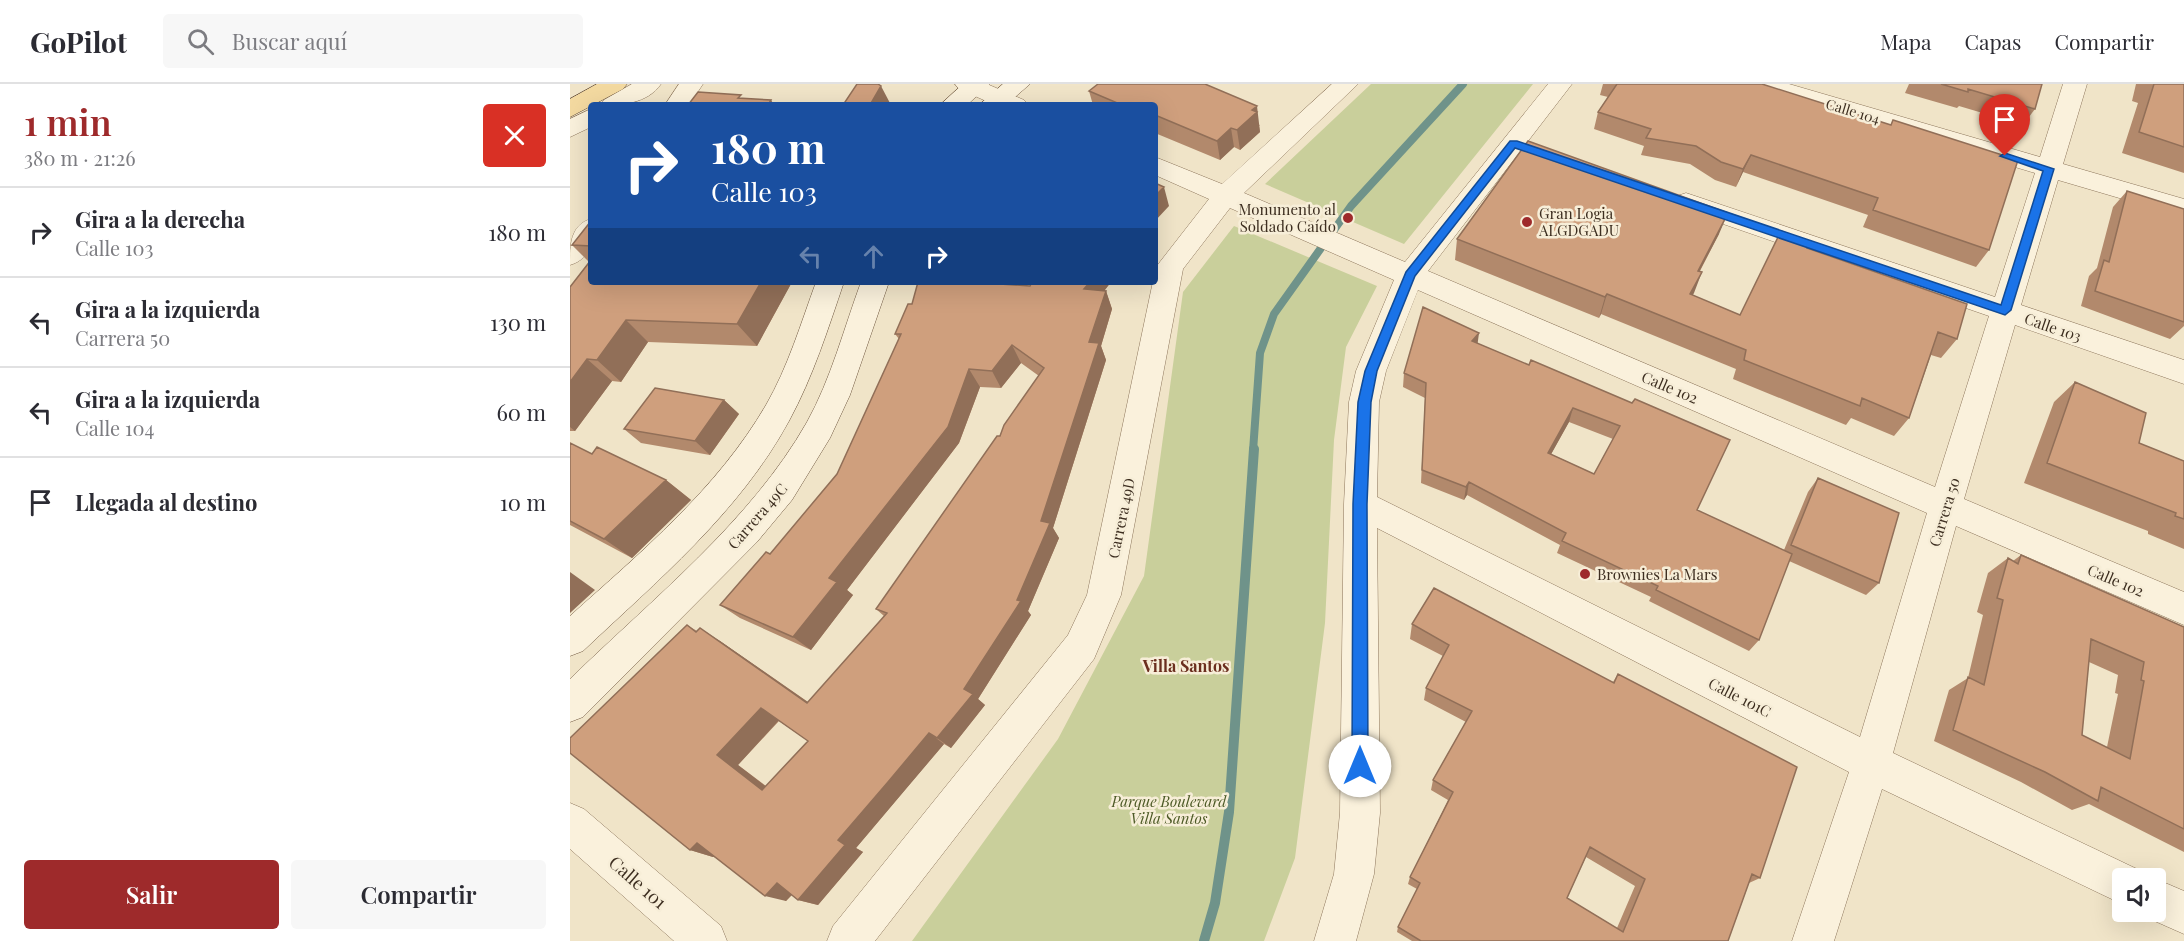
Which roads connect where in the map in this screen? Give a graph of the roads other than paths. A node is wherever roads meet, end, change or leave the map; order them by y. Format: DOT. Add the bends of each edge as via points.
graph roads {
  1 [pos="615,84"];
  2 [pos="649,84"];
  3 [pos="691,84"];
  4 [pos="1346,84"];
  5 [pos="1560,84"];
  6 [pos="1763,84"];
  7 [pos="2075,84"];
  8 [pos="973,85"];
  9 [pos="1006,98"];
  10 [pos="617,102"];
  11 [pos="679,102"];
  12 [pos="955,102"];
  13 [pos="570,109"];
  14 [pos="588,119"];
  15 [pos="570,129"];
  16 [pos="1158,166"];
  17 [pos="2049,169"];
  18 [pos="1659,193"];
  19 [pos="1226,195"];
  20 [pos="2184,208"];
  21 [pos="588,232"];
  22 [pos="570,255"];
  23 [pos="1410,275"];
  24 [pos="829,285"];
  25 [pos="874,285"];
  26 [pos="2005,310"];
  27 [pos="2184,372"];
  28 [pos="1360,504"];
  29 [pos="1945,506"];
  30 [pos="2184,609"];
  31 [pos="570,639"];
  32 [pos="570,704"];
  33 [pos="1871,763"];
  34 [pos="570,823"];
  35 [pos="2112,879"];
  36 [pos="2166,905"];
  37 [pos="2184,914"];
  38 [pos="706,941"];
  39 [pos="848,941"];
  40 [pos="1335,941"];
  41 [pos="1813,941"];
  1 -- 13 [label="main road"];
  2 -- 10 [label="street"];
  3 -- 11 [label="street"];
  4 -- 19 [label="street, Carrera 49D"];
  5 -- 23 [label="street" via="1524,147"];
  6 -- 17 [label="street, Calle 104"];
  7 -- 17 [label="street, Carrera 50"];
  8 -- 9 [label="street"];
  8 -- 12 [label="street"];
  14 -- 15 [label="street"];
  16 -- 19 [label="street, Calle 102"];
  17 -- 20 [label="street, Calle 104"];
  17 -- 26 [label="street, Carrera 50"];
  18 -- 26 [label="street, Calle 103"];
  19 -- 23 [label="street, Calle 102"];
  19 -- 39 [label="street, Carrera 49D" via="1170,267 1116,546 1104,595 1081,647"];
  21 -- 22 [label="street"];
  23 -- 28 [label="street" via="1371,371 1364,402"];
  23 -- 29 [label="street, Calle 102"];
  24 -- 31 [label="street" via="778,412 757,447 699,516"];
  25 -- 32 [label="street, Carrera 49C" via="831,404 781,490 745,532"];
  26 -- 27 [label="street, Calle 103"];
  26 -- 29 [label="street, Carrera 50"];
  28 -- 33 [label="street, Calle 101C"];
  28 -- 40 [label="street" via="1360,813 1354,874"];
  29 -- 30 [label="street, Calle 102"];
  29 -- 33 [label="street, Carrera 50"];
  33 -- 35 [label="street, Calle 101C"];
  33 -- 41 [label="street, Carrera 50"];
  34 -- 38 [label="street, Calle 101"];
  36 -- 37 [label="street"];
}
